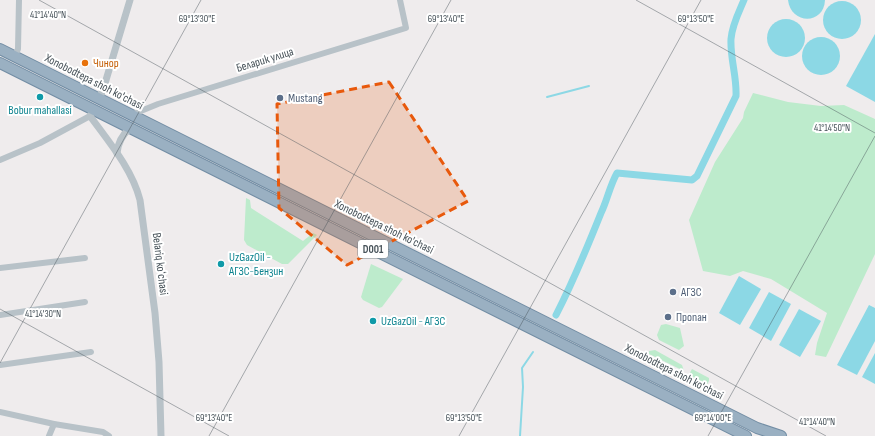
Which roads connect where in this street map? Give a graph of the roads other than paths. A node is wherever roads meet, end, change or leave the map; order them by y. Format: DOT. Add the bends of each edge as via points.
graph roads {
  1 [pos="19,0"];
  2 [pos="130,0"];
  3 [pos="400,0"];
  4 [pos="0,49"];
  5 [pos="15,56"];
  6 [pos="0,63"];
  7 [pos="99,98"];
  8 [pos="92,113"];
  9 [pos="131,115"];
  10 [pos="130,128"];
  11 [pos="117,153"];
  12 [pos="0,160"];
  13 [pos="310,204"];
  14 [pos="304,215"];
  15 [pos="85,258"];
  16 [pos="0,268"];
  17 [pos="85,302"];
  18 [pos="509,304"];
  19 [pos="0,315"];
  20 [pos="505,316"];
  21 [pos="91,352"];
  22 [pos="0,365"];
  23 [pos="659,379"];
  24 [pos="654,390"];
  25 [pos="0,412"];
  26 [pos="54,424"];
  27 [pos="49,436"];
  28 [pos="109,436"];
  29 [pos="161,436"];
  30 [pos="746,436"];
  31 [pos="781,436"];
  1 -- 5 [label="street" via="18,49"];
  2 -- 7 [label="street"];
  3 -- 9 [label="street, Беларик улица" via="406,28 158,104"];
  4 -- 5 [label="highway, Xonobodtepa shoh ko'chasi / D001"];
  5 -- 7 [label="highway, Xonobodtepa shoh ko'chasi / D001"];
  6 -- 8 [label="highway, Xonobodtepa shoh ko'chasi / D001"];
  7 -- 8 [label="highway"];
  7 -- 9 [label="highway, Xonobodtepa shoh ko'chasi / D001"];
  8 -- 10 [label="highway, Xonobodtepa shoh ko'chasi / D001"];
  8 -- 11 [label="street, Belariq koʻchasi"];
  8 -- 12 [label="street" via="40,143"];
  9 -- 13 [label="highway, Xonobodtepa shoh ko'chasi / D001"];
  10 -- 11 [label="street" via="121,137"];
  10 -- 14 [label="highway, Xonobodtepa shoh ko'chasi / D001"];
  11 -- 29 [label="street, Belariq koʻchasi" via="134,182 140,200 159,362"];
  13 -- 14 [label="highway"];
  13 -- 18 [label="highway, Xonobodtepa shoh ko'chasi / D001"];
  14 -- 20 [label="highway, Xonobodtepa shoh ko'chasi / D001"];
  15 -- 16 [label="street"];
  17 -- 19 [label="street"];
  18 -- 20 [label="highway" via="514,314"];
  18 -- 23 [label="highway, Xonobodtepa shoh ko'chasi / D001"];
  20 -- 24 [label="highway, Xonobodtepa shoh ko'chasi / D001"];
  21 -- 22 [label="street"];
  23 -- 24 [label="highway"];
  23 -- 31 [label="highway, Xonobodtepa shoh ko'chasi / D001" via="756,428"];
  24 -- 30 [label="highway, Xonobodtepa shoh ko'chasi / D001"];
  25 -- 26 [label="street"];
  26 -- 27 [label="street"];
  26 -- 28 [label="street" via="103,432"];
}
